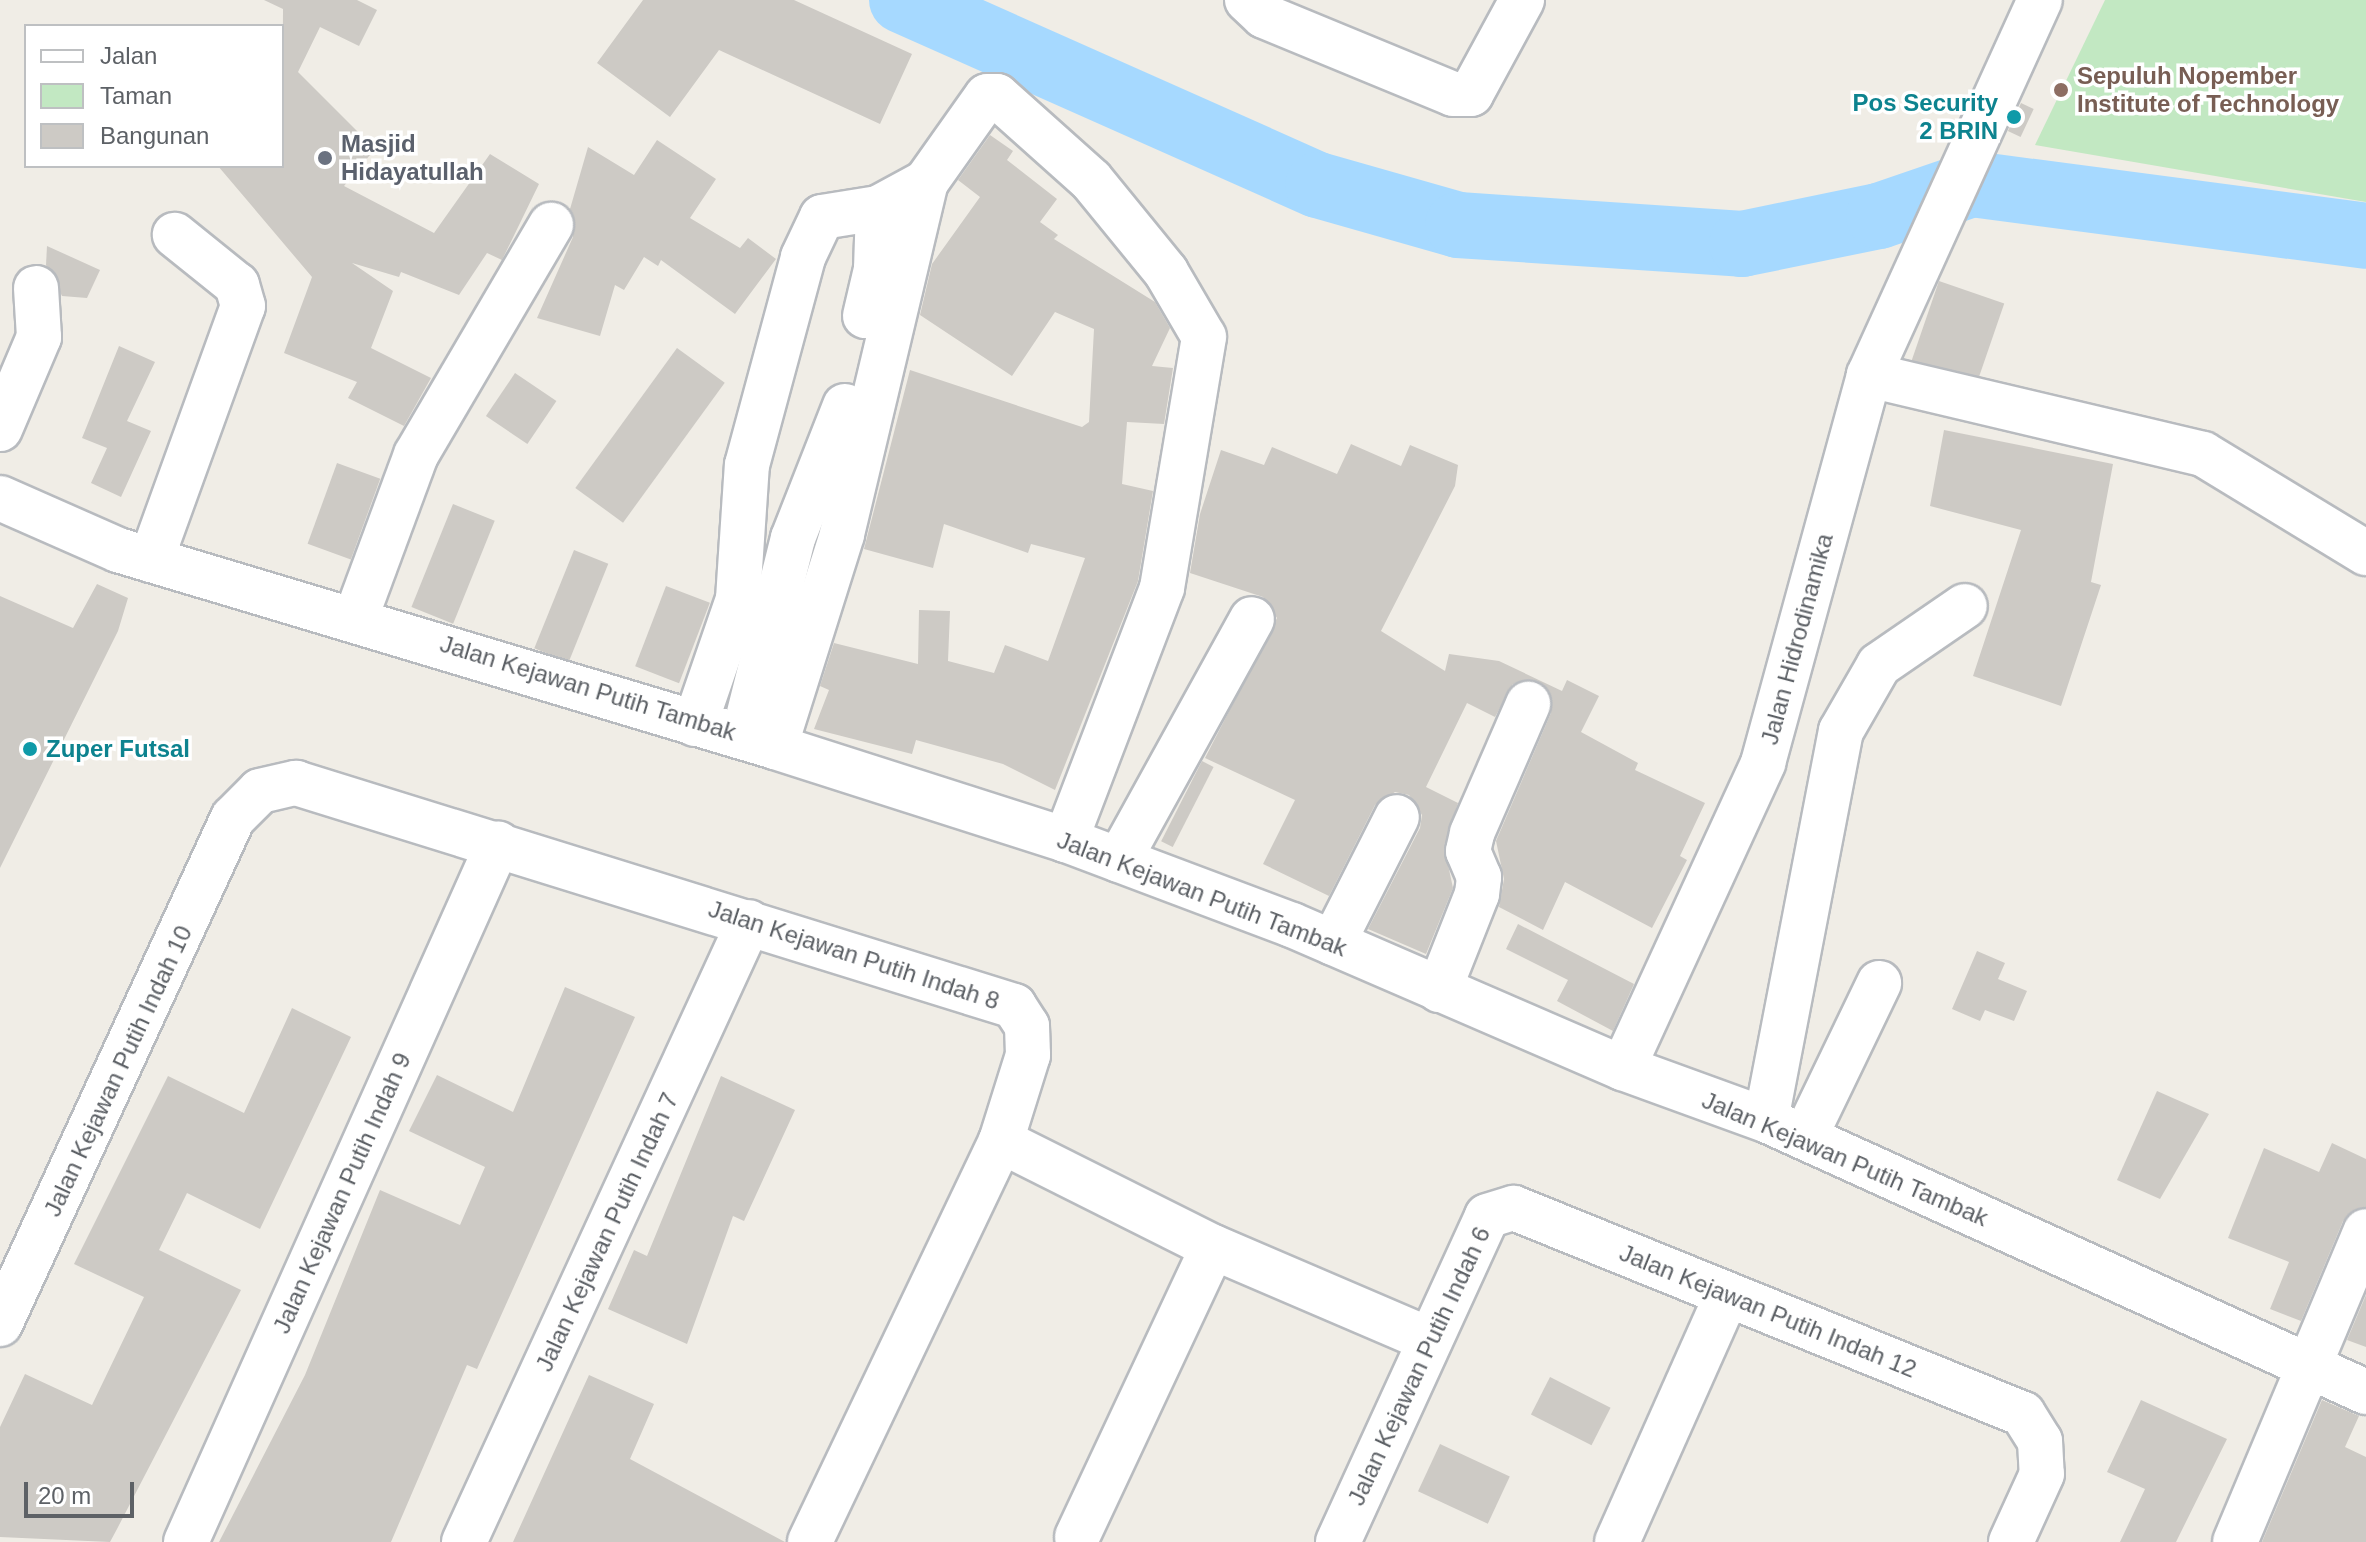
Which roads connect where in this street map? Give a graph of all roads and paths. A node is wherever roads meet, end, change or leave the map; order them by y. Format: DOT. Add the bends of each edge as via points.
graph roads {
  1 [pos="1247,0"];
  2 [pos="1522,0"];
  3 [pos="2040,0"];
  4 [pos="926,182"];
  5 [pos="878,208"];
  6 [pos="551,225"];
  7 [pos="175,235"];
  8 [pos="36,288"];
  9 [pos="1869,375"];
  10 [pos="0,429"];
  11 [pos="0,498"];
  12 [pos="742,533"];
  13 [pos="793,538"];
  14 [pos="2366,553"];
  15 [pos="151,560"];
  16 [pos="1965,606"];
  17 [pos="356,617"];
  18 [pos="1252,619"];
  19 [pos="1528,704"];
  20 [pos="695,724"];
  21 [pos="759,742"];
  22 [pos="1397,817"];
  23 [pos="233,818"];
  24 [pos="1066,840"];
  25 [pos="498,844"];
  26 [pos="1119,860"];
  27 [pos="749,922"];
  28 [pos="1333,943"];
  29 [pos="1879,983"];
  30 [pos="1439,990"];
  31 [pos="1623,1068"];
  32 [pos="1766,1120"];
  33 [pos="1805,1137"];
  34 [pos="1001,1141"];
  35 [pos="1514,1208"];
  36 [pos="2366,1231"];
  37 [pos="1213,1247"];
  38 [pos="1727,1295"];
  39 [pos="0,1324"];
  40 [pos="1430,1340"];
  41 [pos="2310,1367"];
  42 [pos="2366,1392"];
  43 [pos="1077,1537"];
  44 [pos="186,1542"];
  45 [pos="464,1542"];
  46 [pos="810,1542"];
  47 [pos="1338,1542"];
  48 [pos="1617,1542"];
  49 [pos="2011,1542"];
  50 [pos="2235,1542"];
  1 -- 2 [label="street" via="1264,16 1453,94 1471,94 1484,82"];
  3 -- 9 [label="street, Jalan Hidrodinamika"];
  4 -- 5 [label="street"];
  4 -- 21 [label="street" via="842,534"];
  4 -- 24 [label="street" via="987,96 997,96 1091,180 1166,272 1204,337 1162,588"];
  5 -- 12 [label="street" via="822,217 803,257 747,465"];
  5 -- 13 [label="street" via="876,269 848,397"];
  6 -- 17 [label="street" via="416,455"];
  7 -- 15 [label="street" via="237,285 243,306"];
  8 -- 10 [label="street" via="39,337"];
  9 -- 14 [label="street" via="2203,454"];
  9 -- 31 [label="street, Jalan Hidrodinamika" via="1763,763"];
  11 -- 15 [label="street, Jalan Kejawan Putih Tambak"];
  12 -- 13 [label="street"];
  12 -- 20 [label="street" via="738,599"];
  13 -- 21 [label="street"];
  15 -- 17 [label="street, Jalan Kejawan Putih Tambak"];
  16 -- 32 [label="street" via="1879,665 1841,731"];
  17 -- 20 [label="street, Jalan Kejawan Putih Tambak"];
  18 -- 26 [label="street"];
  19 -- 30 [label="street" via="1472,833 1468,851 1479,877 1477,894"];
  20 -- 21 [label="street, Jalan Kejawan Putih Tambak"];
  21 -- 24 [label="street, Jalan Kejawan Putih Tambak"];
  22 -- 28 [label="street"];
  23 -- 25 [label="street, Jalan Kejawan Putih Indah 8" via="260,791 296,783"];
  23 -- 39 [label="street, Jalan Kejawan Putih Indah 10"];
  24 -- 26 [label="street, Jalan Kejawan Putih Tambak"];
  25 -- 27 [label="street, Jalan Kejawan Putih Indah 8"];
  25 -- 44 [label="street, Jalan Kejawan Putih Indah 9"];
  26 -- 28 [label="street, Jalan Kejawan Putih Tambak"];
  27 -- 34 [label="street, Jalan Kejawan Putih Indah 8" via="1014,1006 1027,1026 1028,1055"];
  27 -- 45 [label="street, Jalan Kejawan Putih Indah 7"];
  28 -- 30 [label="street, Jalan Kejawan Putih Tambak"];
  29 -- 33 [label="street"];
  30 -- 31 [label="street, Jalan Kejawan Putih Tambak"];
  31 -- 32 [label="street, Jalan Kejawan Putih Tambak"];
  32 -- 33 [label="street, Jalan Kejawan Putih Tambak"];
  33 -- 41 [label="street, Jalan Kejawan Putih Tambak"];
  34 -- 37 [label="street"];
  34 -- 46 [label="street, Jalan Kejawan Putih Indah 8"];
  35 -- 38 [label="street, Jalan Kejawan Putih Indah 12"];
  35 -- 40 [label="street, Jalan Kejawan Putih Indah 6" via="1487,1216"];
  36 -- 41 [label="street"];
  37 -- 40 [label="street"];
  37 -- 43 [label="street"];
  38 -- 48 [label="street"];
  38 -- 49 [label="street, Jalan Kejawan Putih Indah 12" via="2023,1414 2040,1441 2042,1474"];
  40 -- 47 [label="street, Jalan Kejawan Putih Indah 6"];
  41 -- 42 [label="street, Jalan Kejawan Putih Tambak"];
  41 -- 50 [label="street"];
}
